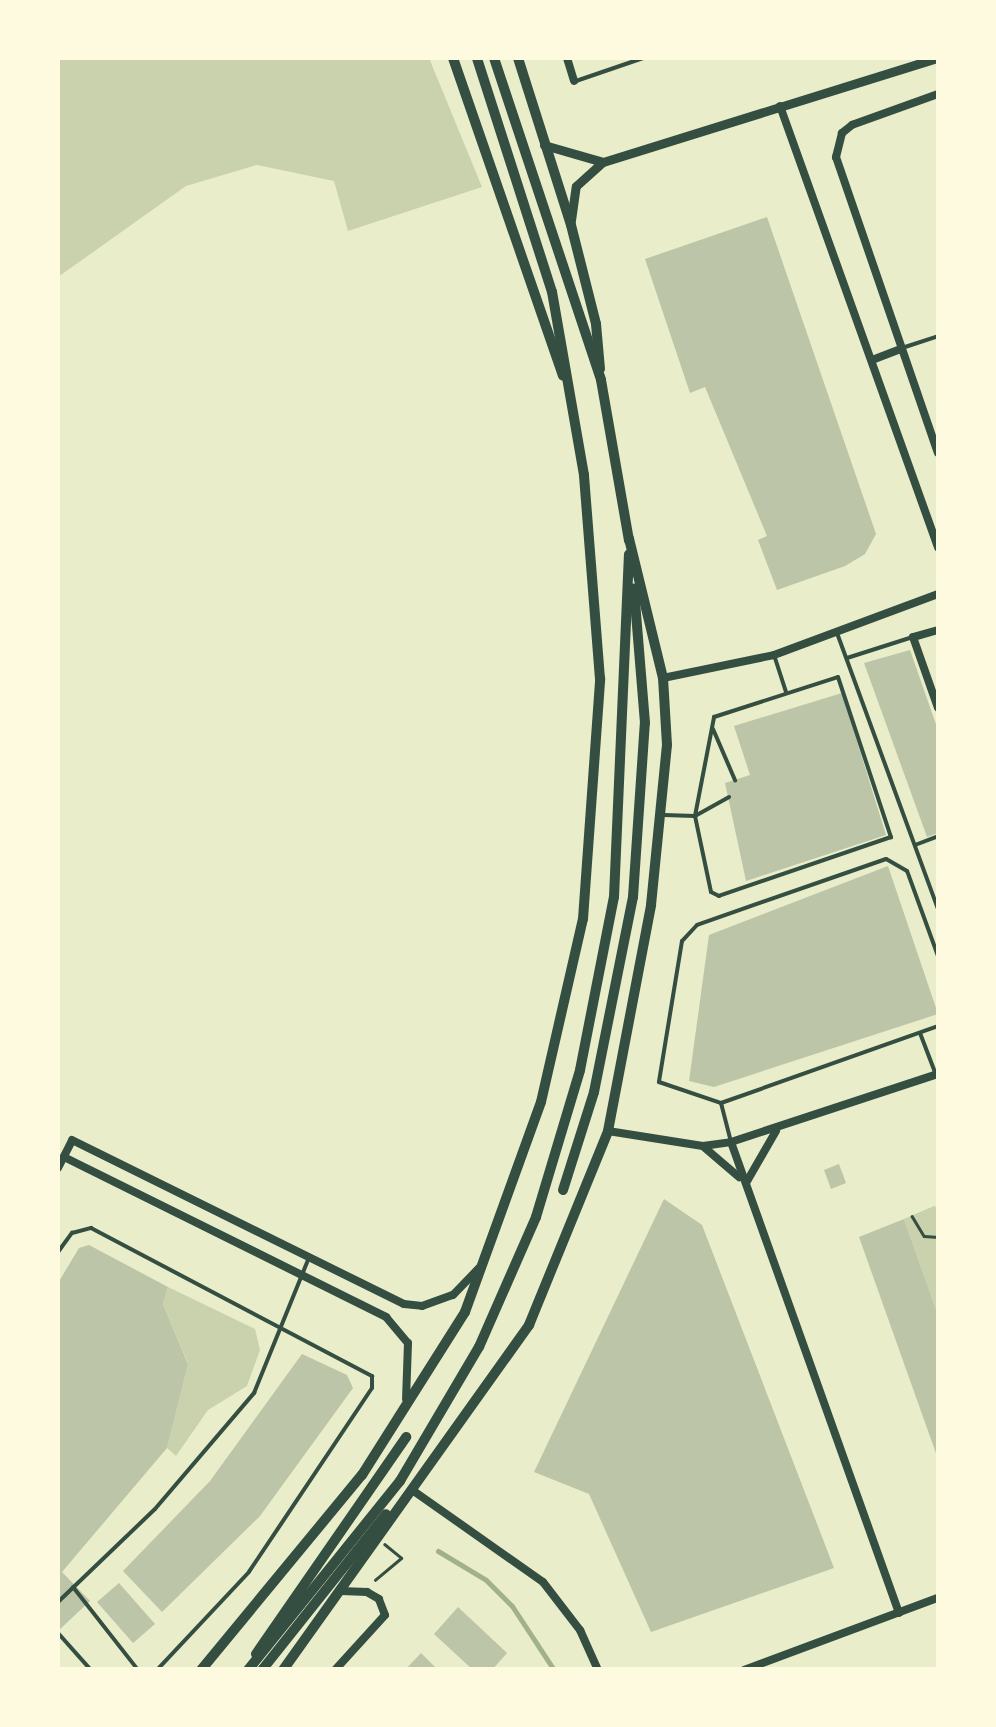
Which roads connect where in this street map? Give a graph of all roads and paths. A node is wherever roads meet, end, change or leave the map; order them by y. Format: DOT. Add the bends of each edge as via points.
graph roads {
  1 [pos="453,58"];
  2 [pos="477,58"];
  3 [pos="494,58"];
  4 [pos="518,58"];
  5 [pos="567,58"];
  6 [pos="643,58"];
  7 [pos="938,58"];
  8 [pos="574,82"];
  9 [pos="938,94"];
  10 [pos="780,106"];
  11 [pos="544,144"];
  12 [pos="602,162"];
  13 [pos="570,225"];
  14 [pos="938,336"];
  15 [pos="900,349"];
  16 [pos="872,360"];
  17 [pos="601,380"];
  18 [pos="568,386"];
  19 [pos="938,453"];
  20 [pos="629,538"];
  21 [pos="938,548"];
  22 [pos="938,594"];
  23 [pos="938,630"];
  24 [pos="837,633"];
  25 [pos="913,638"];
  26 [pos="774,654"];
  27 [pos="846,658"];
  28 [pos="664,678"];
  29 [pos="786,692"];
  30 [pos="938,708"];
  31 [pos="712,727"];
  32 [pos="735,780"];
  33 [pos="729,798"];
  34 [pos="663,814"];
  35 [pos="695,816"];
  36 [pos="938,836"];
  37 [pos="915,845"];
  38 [pos="938,909"];
  39 [pos="938,956"];
  40 [pos="938,1026"];
  41 [pos="920,1033"];
  42 [pos="937,1074"];
  43 [pos="720,1103"];
  44 [pos="608,1130"];
  45 [pos="776,1131"];
  46 [pos="731,1142"];
  47 [pos="702,1146"];
  48 [pos="64,1156"];
  49 [pos="58,1168"];
  50 [pos="745,1185"];
  51 [pos="562,1190"];
  52 [pos="912,1216"];
  53 [pos="938,1237"];
  54 [pos="58,1252"];
  55 [pos="308,1260"];
  56 [pos="482,1264"];
  57 [pos="301,1274"];
  58 [pos="278,1323"];
  59 [pos="406,1399"];
  60 [pos="406,1437"];
  61 [pos="400,1481"];
  62 [pos="415,1492"];
  63 [pos="400,1558"];
  64 [pos="375,1580"];
  65 [pos="73,1587"];
  66 [pos="342,1591"];
  67 [pos="938,1598"];
  68 [pos="58,1602"];
  69 [pos="899,1613"];
  70 [pos="58,1633"];
  71 [pos="91,1670"];
  72 [pos="138,1670"];
  73 [pos="157,1670"];
  74 [pos="201,1670"];
  75 [pos="247,1670"];
  76 [pos="262,1670"];
  77 [pos="283,1670"];
  78 [pos="335,1670"];
  79 [pos="598,1670"];
  80 [pos="744,1670"];
  1 -- 18 [label="main road"];
  2 -- 18 [label="main road" via="560,323"];
  3 -- 17 [label="main road"];
  4 -- 11 [label="main road"];
  5 -- 8 [label="street"];
  6 -- 8 [label="lane"];
  7 -- 10 [label="street"];
  9 -- 15 [label="street" via="842,132 838,172"];
  10 -- 12 [label="street"];
  10 -- 16 [label="street"];
  11 -- 12 [label="street"];
  11 -- 13 [label="main road"];
  12 -- 13 [label="street" via="576,186"];
  13 -- 17 [label="main road" via="596,324"];
  14 -- 15 [label="lane"];
  15 -- 16 [label="street"];
  15 -- 19 [label="street"];
  16 -- 21 [label="street"];
  17 -- 20 [label="main road"];
  18 -- 56 [label="main road" via="584,475 600,679 592,830 583,919 541,1102"];
  20 -- 28 [label="main road"];
  20 -- 51 [label="main road" via="645,723 642,813 620,978 594,1092"];
  20 -- 61 [label="main road" via="616,879 580,1070 536,1217 498,1304"];
  22 -- 24 [label="street"];
  23 -- 25 [label="street"];
  24 -- 26 [label="street"];
  24 -- 27 [label="lane"];
  25 -- 27 [label="lane"];
  25 -- 30 [label="street"];
  26 -- 28 [label="street"];
  26 -- 29 [label="lane"];
  27 -- 37 [label="lane"];
  28 -- 34 [label="main road"];
  29 -- 31 [label="lane" via="718,711"];
  29 -- 35 [label="lane" via="843,680 890,837 719,896 708,886"];
  31 -- 32 [label="lane"];
  31 -- 35 [label="lane"];
  33 -- 35 [label="lane"];
  34 -- 35 [label="lane"];
  34 -- 44 [label="main road"];
  36 -- 37 [label="lane"];
  37 -- 38 [label="lane"];
  39 -- 43 [label="lane" via="907,871 886,859 686,931 659,1082"];
  40 -- 41 [label="lane"];
  41 -- 42 [label="lane"];
  41 -- 43 [label="lane"];
  42 -- 45 [label="street"];
  43 -- 46 [label="lane"];
  44 -- 47 [label="street"];
  44 -- 62 [label="main road" via="529,1325"];
  45 -- 46 [label="street"];
  45 -- 50 [label="street"];
  46 -- 47 [label="street"];
  46 -- 50 [label="street"];
  47 -- 50 [label="street" via="721,1156"];
  48 -- 49 [label="street"];
  48 -- 55 [label="street" via="72,1140"];
  48 -- 57 [label="street"];
  50 -- 69 [label="street"];
  52 -- 53 [label="path" via="924,1236"];
  54 -- 58 [label="lane" via="72,1233 91,1228"];
  55 -- 56 [label="street" via="386,1299 422,1306 453,1294"];
  55 -- 57 [label="lane"];
  56 -- 59 [label="main road" via="465,1312"];
  57 -- 58 [label="lane"];
  57 -- 59 [label="street" via="399,1328 411,1358"];
  58 -- 65 [label="lane" via="267,1373 254,1392 154,1509"];
  58 -- 73 [label="lane" via="360,1366 372,1388 250,1572"];
  59 -- 74 [label="main road" via="362,1475"];
  60 -- 75 [label="main road"];
  61 -- 75 [label="main road"];
  61 -- 76 [label="main road" via="364,1546"];
  62 -- 66 [label="main road"];
  62 -- 79 [label="street" via="543,1582 580,1630"];
  63 -- 64 [label="path"];
  65 -- 68 [label="lane"];
  65 -- 72 [label="lane"];
  66 -- 77 [label="main road"];
  66 -- 78 [label="street" via="367,1592 379,1599 385,1616"];
  67 -- 69 [label="street"];
  69 -- 80 [label="street"];
  70 -- 71 [label="lane"];
}
